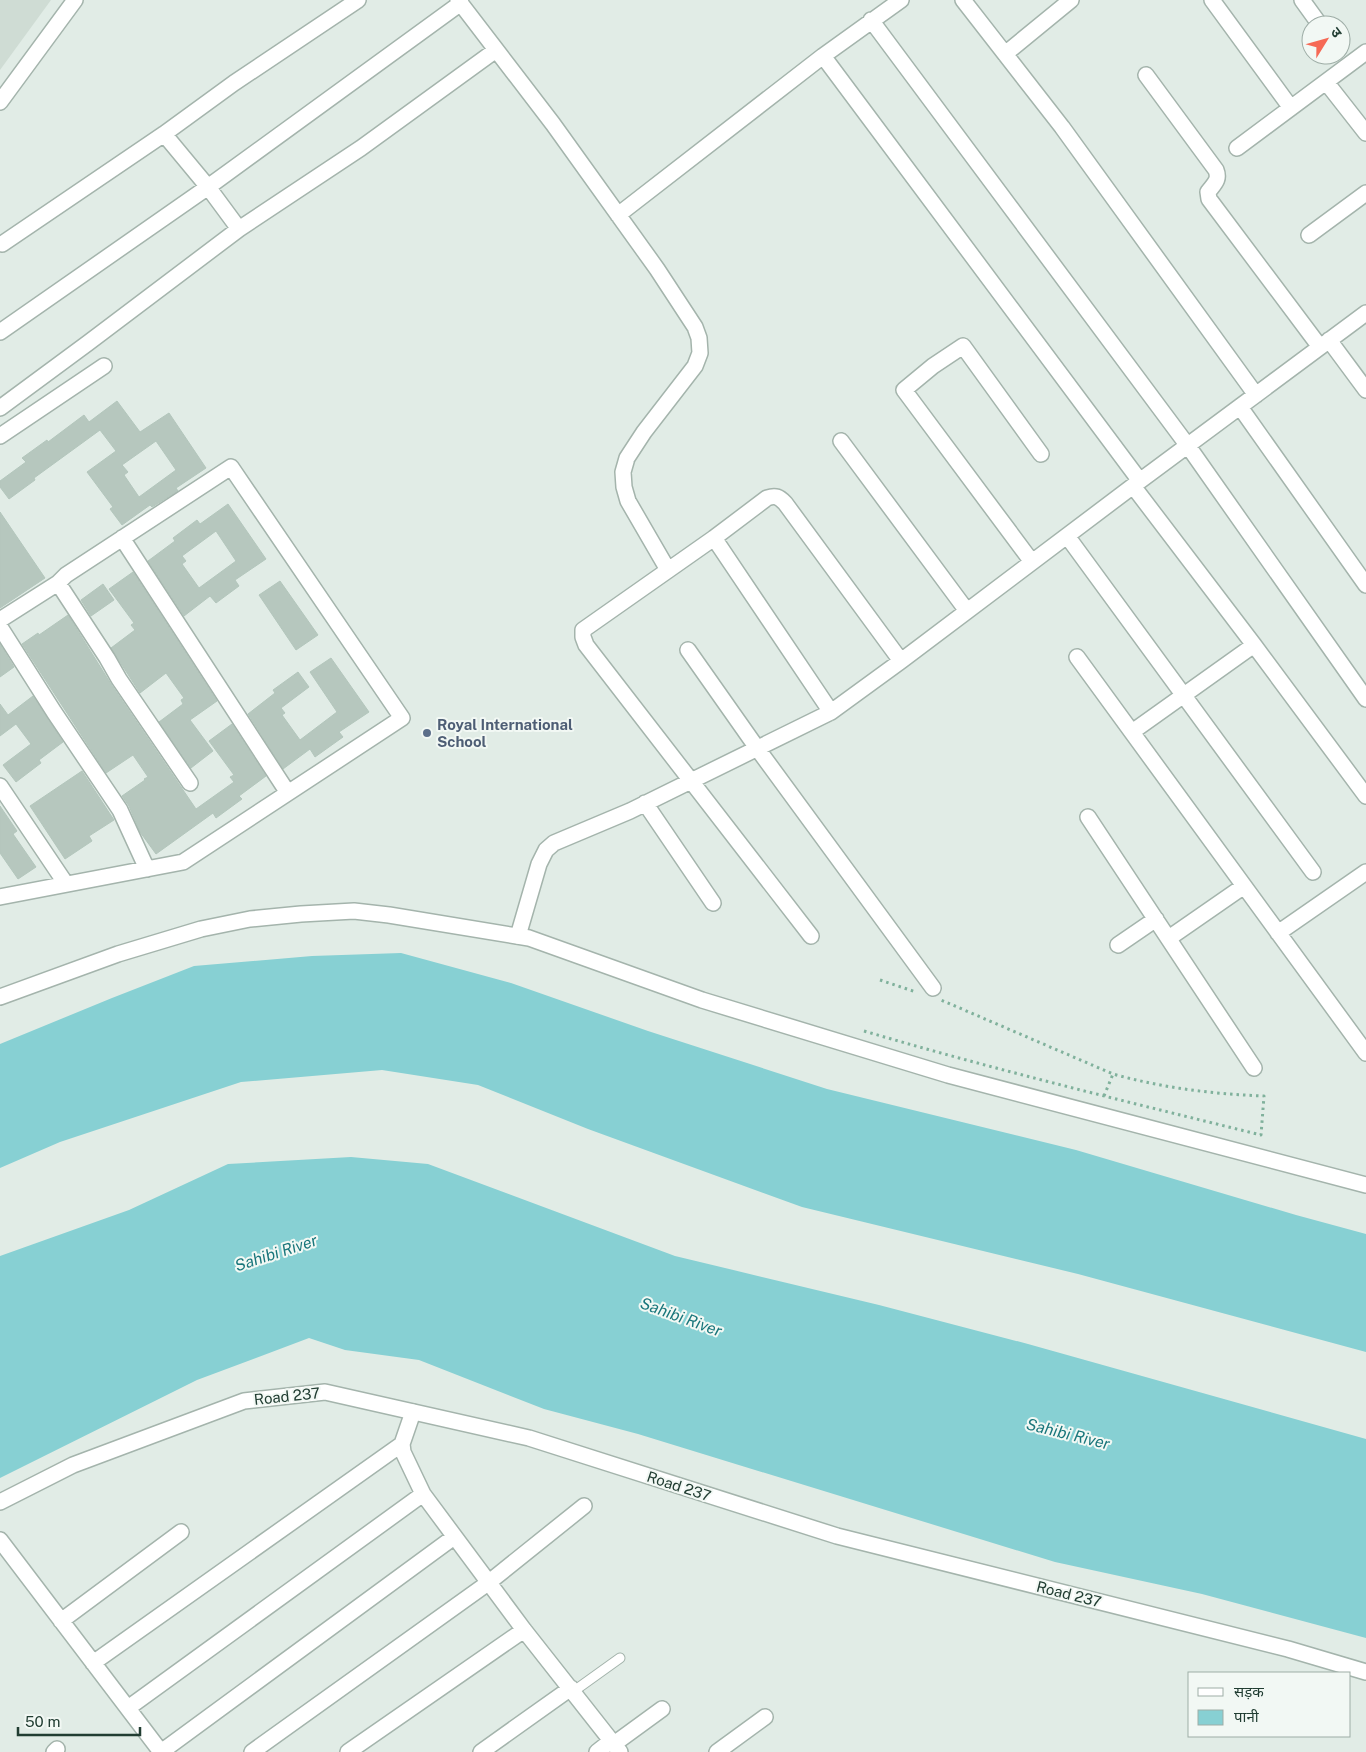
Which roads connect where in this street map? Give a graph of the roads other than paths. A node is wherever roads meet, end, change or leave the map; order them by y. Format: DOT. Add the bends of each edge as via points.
graph roads {
  1 [pos="75,0"];
  2 [pos="358,0"];
  3 [pos="901,0"];
  4 [pos="963,0"];
  5 [pos="1071,0"];
  6 [pos="1212,0"];
  7 [pos="1302,0"];
  8 [pos="460,2"];
  9 [pos="1313,15"];
  10 [pos="872,20"];
  11 [pos="496,50"];
  12 [pos="1366,52"];
  13 [pos="1005,54"];
  14 [pos="823,56"];
  15 [pos="1351,58"];
  16 [pos="1341,65"];
  17 [pos="1146,75"];
  18 [pos="1326,82"];
  19 [pos="0,102"];
  20 [pos="1291,108"];
  21 [pos="1366,133"];
  22 [pos="164,134"];
  23 [pos="1237,148"];
  24 [pos="208,187"];
  25 [pos="1366,193"];
  26 [pos="618,215"];
  27 [pos="239,229"];
  28 [pos="1308,235"];
  29 [pos="2,244"];
  30 [pos="1366,313"];
  31 [pos="0,332"];
  32 [pos="1325,344"];
  33 [pos="104,366"];
  34 [pos="1366,390"];
  35 [pos="1256,395"];
  36 [pos="1240,407"];
  37 [pos="0,408"];
  38 [pos="0,436"];
  39 [pos="841,441"];
  40 [pos="1188,446"];
  41 [pos="1041,454"];
  42 [pos="1136,484"];
  43 [pos="1067,536"];
  44 [pos="122,538"];
  45 [pos="714,538"];
  46 [pos="1032,562"];
  47 [pos="668,570"];
  48 [pos="58,583"];
  49 [pos="1366,585"];
  50 [pos="967,611"];
  51 [pos="0,620"];
  52 [pos="0,627"];
  53 [pos="1254,645"];
  54 [pos="688,650"];
  55 [pos="1077,658"];
  56 [pos="901,662"];
  57 [pos="1184,696"];
  58 [pos="1366,699"];
  59 [pos="831,712"];
  60 [pos="1132,732"];
  61 [pos="757,748"];
  62 [pos="690,781"];
  63 [pos="190,783"];
  64 [pos="0,786"];
  65 [pos="288,793"];
  66 [pos="1366,796"];
  67 [pos="645,803"];
  68 [pos="1088,816"];
  69 [pos="147,869"];
  70 [pos="1313,872"];
  71 [pos="1366,872"];
  72 [pos="66,884"];
  73 [pos="1244,886"];
  74 [pos="0,897"];
  75 [pos="713,903"];
  76 [pos="1156,919"];
  77 [pos="1278,934"];
  78 [pos="518,936"];
  79 [pos="811,936"];
  80 [pos="1168,938"];
  81 [pos="1118,945"];
  82 [pos="930,993"];
  83 [pos="0,997"];
  84 [pos="1366,1054"];
  85 [pos="1254,1068"];
  86 [pos="1366,1184"];
  87 [pos="412,1412"];
  88 [pos="402,1444"];
  89 [pos="423,1494"];
  90 [pos="0,1502"];
  91 [pos="584,1506"];
  92 [pos="181,1532"];
  93 [pos="454,1537"];
  94 [pos="0,1540"];
  95 [pos="488,1583"];
  96 [pos="61,1620"];
  97 [pos="524,1630"];
  98 [pos="620,1658"];
  99 [pos="93,1663"];
  100 [pos="1366,1672"];
  101 [pos="572,1690"];
  102 [pos="128,1708"];
  103 [pos="662,1709"];
  104 [pos="765,1717"];
  105 [pos="615,1746"];
  106 [pos="161,1752"];
  107 [pos="252,1752"];
  108 [pos="348,1752"];
  109 [pos="481,1752"];
  110 [pos="597,1752"];
  111 [pos="717,1752"];
  1 -- 19 [label="street"];
  2 -- 22 [label="street"];
  3 -- 10 [label="street"];
  4 -- 13 [label="street"];
  5 -- 13 [label="street"];
  6 -- 20 [label="street"];
  7 -- 9 [label="street"];
  8 -- 11 [label="street"];
  8 -- 24 [label="street"];
  10 -- 14 [label="street"];
  10 -- 40 [label="street"];
  11 -- 26 [label="street"];
  11 -- 27 [label="street" via="361,148"];
  12 -- 15 [label="street"];
  13 -- 35 [label="street" via="1062,127"];
  14 -- 26 [label="street"];
  14 -- 42 [label="street"];
  16 -- 18 [label="street"];
  17 -- 32 [label="street" via="1216,170 1218,176 1208,192 1209,199"];
  18 -- 20 [label="street"];
  18 -- 21 [label="street"];
  20 -- 23 [label="street"];
  22 -- 24 [label="street"];
  22 -- 29 [label="street"];
  24 -- 27 [label="street"];
  24 -- 31 [label="street"];
  25 -- 28 [label="street"];
  26 -- 47 [label="street" via="657,269 699,338 700,353 695,366 644,432 622,472 628,501"];
  27 -- 37 [label="street"];
  30 -- 32 [label="street"];
  32 -- 34 [label="street"];
  32 -- 35 [label="street"];
  33 -- 38 [label="street"];
  35 -- 36 [label="street"];
  36 -- 40 [label="street"];
  36 -- 49 [label="street"];
  39 -- 50 [label="street"];
  40 -- 42 [label="street"];
  40 -- 58 [label="street"];
  41 -- 46 [label="street" via="962,346 904,390"];
  42 -- 43 [label="street"];
  42 -- 53 [label="street"];
  43 -- 46 [label="street"];
  43 -- 57 [label="street"];
  44 -- 48 [label="street"];
  44 -- 65 [label="street"];
  44 -- 65 [label="street" via="231,467 402,718"];
  45 -- 47 [label="street"];
  45 -- 56 [label="street" via="767,498 779,497"];
  45 -- 59 [label="street"];
  46 -- 50 [label="street"];
  47 -- 62 [label="street" via="589,624 582,637"];
  48 -- 51 [label="street"];
  48 -- 63 [label="street" via="118,679"];
  50 -- 56 [label="street"];
  52 -- 69 [label="street" via="120,810"];
  53 -- 57 [label="street"];
  53 -- 66 [label="street"];
  54 -- 61 [label="street"];
  55 -- 60 [label="street"];
  56 -- 59 [label="street"];
  57 -- 60 [label="street"];
  57 -- 70 [label="street"];
  59 -- 61 [label="street"];
  60 -- 73 [label="street"];
  61 -- 62 [label="street"];
  61 -- 82 [label="street"];
  62 -- 67 [label="street"];
  62 -- 79 [label="street"];
  64 -- 72 [label="street"];
  65 -- 69 [label="street" via="183,862"];
  67 -- 75 [label="street"];
  67 -- 78 [label="street" via="554,843 546,850"];
  68 -- 76 [label="street"];
  69 -- 72 [label="street"];
  71 -- 77 [label="street"];
  72 -- 74 [label="street"];
  73 -- 77 [label="street"];
  73 -- 80 [label="street"];
  76 -- 80 [label="street"];
  76 -- 81 [label="street"];
  77 -- 84 [label="street"];
  78 -- 83 [label="street" via="354,911 250,919 201,929"];
  78 -- 86 [label="street" via="702,1000 948,1075"];
  80 -- 85 [label="street"];
  87 -- 88 [label="street"];
  87 -- 90 [label="street, Road 237" via="325,1392 244,1401 73,1465"];
  87 -- 100 [label="street, Road 237" via="529,1438 837,1536 1288,1648"];
  88 -- 89 [label="street"];
  88 -- 99 [label="street"];
  89 -- 93 [label="street"];
  89 -- 102 [label="street"];
  91 -- 95 [label="street"];
  92 -- 96 [label="street"];
  93 -- 95 [label="street"];
  93 -- 106 [label="street"];
  94 -- 96 [label="street"];
  95 -- 97 [label="street"];
  95 -- 107 [label="street"];
  96 -- 99 [label="street"];
  97 -- 101 [label="street"];
  97 -- 108 [label="street"];
  98 -- 101 [label="lane"];
  99 -- 102 [label="street"];
  101 -- 105 [label="street"];
  101 -- 109 [label="street"];
  102 -- 106 [label="street"];
  103 -- 105 [label="street"];
  104 -- 111 [label="street"];
  105 -- 110 [label="street"];
}
